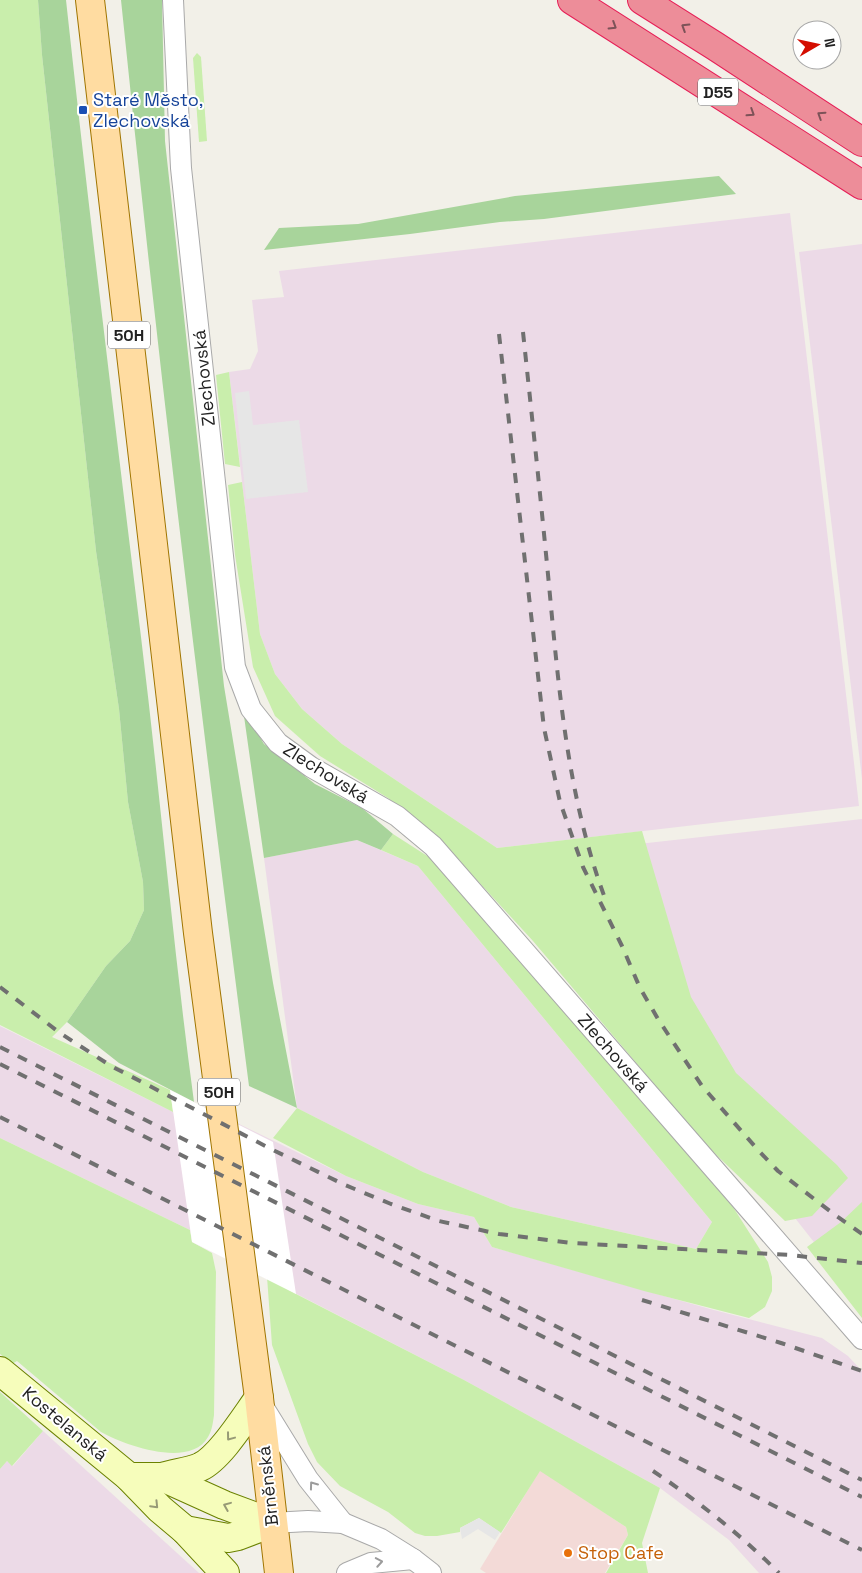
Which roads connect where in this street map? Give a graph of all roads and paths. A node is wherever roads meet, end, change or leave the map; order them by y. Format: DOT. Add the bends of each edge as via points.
graph roads {
  1 [pos="90,0"];
  2 [pos="173,0"];
  3 [pos="572,0"];
  4 [pos="642,0"];
  5 [pos="862,142"];
  6 [pos="862,185"];
  7 [pos="862,1340"];
  8 [pos="0,1371"];
  9 [pos="259,1398"];
  10 [pos="129,1477"];
  11 [pos="162,1477"];
  12 [pos="343,1523"];
  13 [pos="272,1524"];
  14 [pos="185,1530"];
  15 [pos="414,1559"];
  16 [pos="225,1573"];
  17 [pos="279,1573"];
  18 [pos="347,1573"];
  19 [pos="431,1573"];
  1 -- 9 [label="main road, 50H" via="198,933"];
  2 -- 7 [label="street, Zlechovská" via="181,168 235,667 251,708 278,743 311,767 397,816 433,846"];
  3 -- 6 [label="highway, D55, one-way"];
  5 -- 4 [label="highway, D55, one-way"];
  8 -- 10 [label="main road, Kostelanská"];
  9 -- 11 [label="main road, one-way" via="207,1463"];
  12 -- 9 [label="street, one-way" via="308,1479"];
  9 -- 13 [label="main road, Brněnská / 50H"];
  10 -- 11 [label="main road"];
  10 -- 14 [label="main road, Kostelanská, one-way"];
  13 -- 11 [label="main road, one-way"];
  12 -- 13 [label="street"];
  12 -- 15 [label="street" via="381,1539"];
  13 -- 14 [label="main road" via="228,1538"];
  13 -- 17 [label="main road, Brněnská / 50H"];
  14 -- 16 [label="main road, Kostelanská"];
  18 -- 15 [label="street, one-way" via="371,1563"];
  15 -- 19 [label="street"];
}
